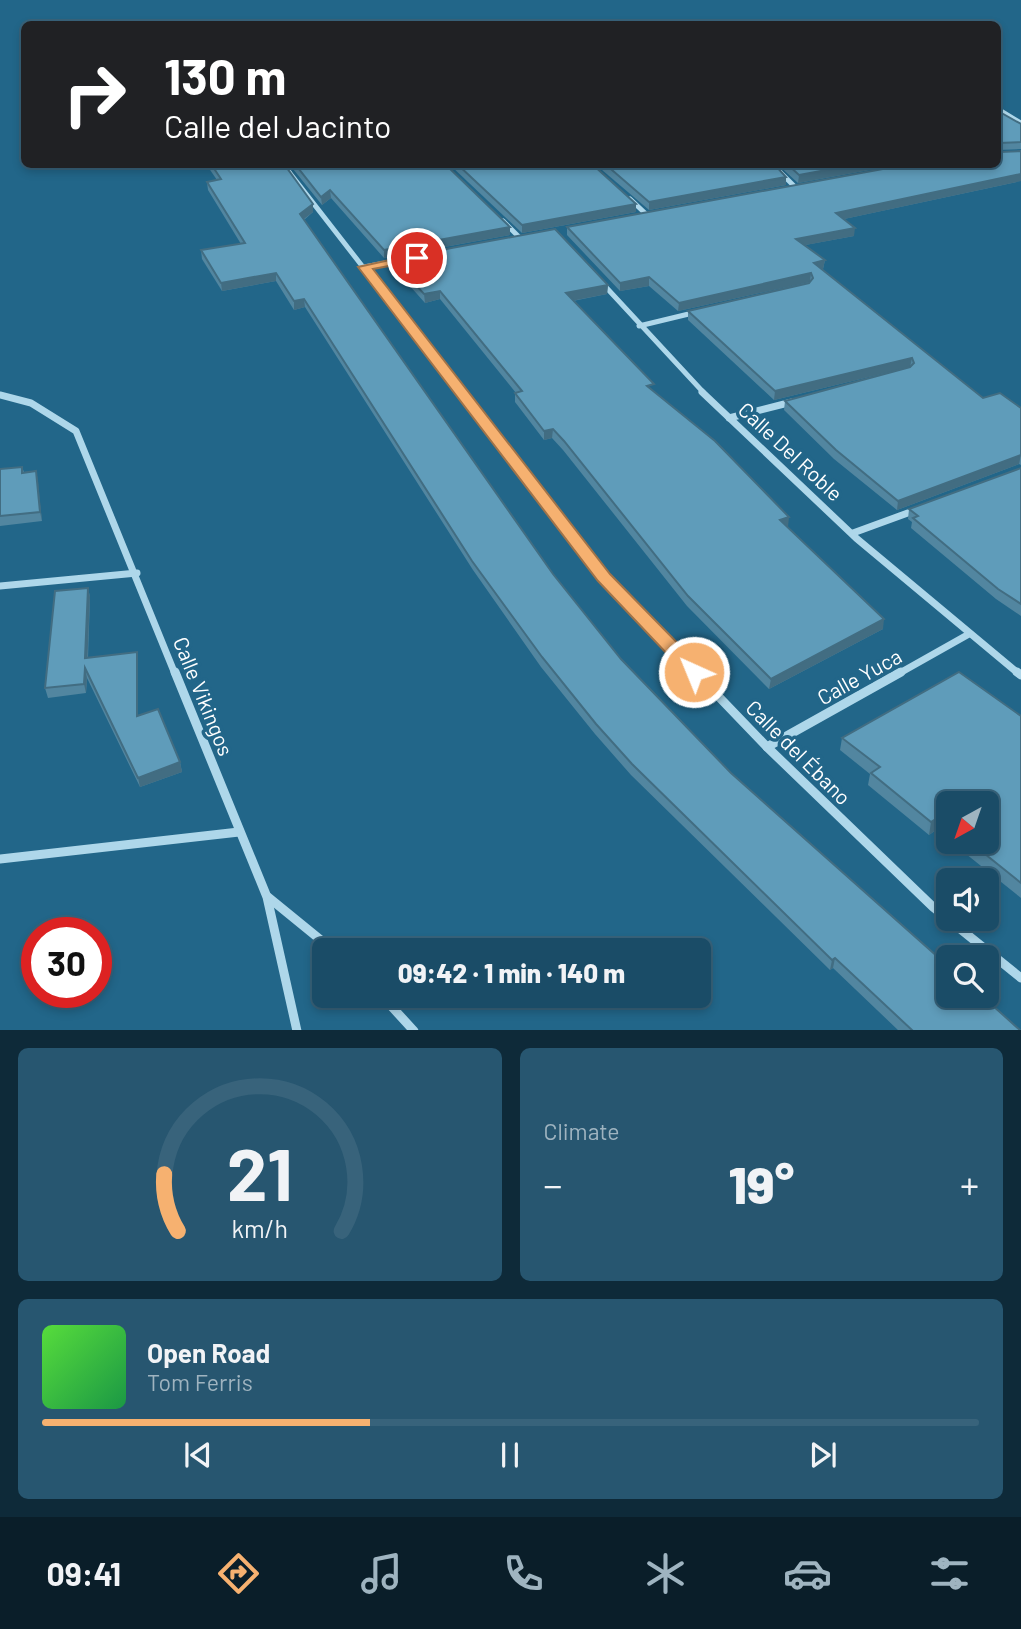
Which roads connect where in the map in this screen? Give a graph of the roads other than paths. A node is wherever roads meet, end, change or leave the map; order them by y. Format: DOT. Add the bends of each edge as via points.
graph roads {
  1 [pos="1001,111"];
  2 [pos="1021,123"];
  3 [pos="286,168"];
  4 [pos="776,168"];
  5 [pos="808,185"];
  6 [pos="795,187"];
  7 [pos="782,190"];
  8 [pos="628,198"];
  9 [pos="492,211"];
  10 [pos="661,212"];
  11 [pos="648,215"];
  12 [pos="635,217"];
  13 [pos="533,237"];
  14 [pos="521,239"];
  15 [pos="508,241"];
  16 [pos="404,260"];
  17 [pos="364,267"];
  18 [pos="593,274"];
  19 [pos="704,310"];
  20 [pos="639,326"];
  21 [pos="0,395"];
  22 [pos="805,398"];
  23 [pos="729,418"];
  24 [pos="931,504"];
  25 [pos="853,533"];
  26 [pos="137,573"];
  27 [pos="0,586"];
  28 [pos="969,634"];
  29 [pos="1021,675"];
  30 [pos="767,747"];
  31 [pos="239,832"];
  32 [pos="0,859"];
  33 [pos="267,897"];
  34 [pos="318,938"];
  35 [pos="1021,978"];
  36 [pos="393,1008"];
  37 [pos="297,1030"];
  38 [pos="413,1030"];
  1 -- 2 [label="street"];
  3 -- 17 [label="street, Calle del Ébano"];
  4 -- 6 [label="street"];
  5 -- 6 [label="street"];
  6 -- 7 [label="street"];
  8 -- 11 [label="street"];
  9 -- 14 [label="street"];
  10 -- 11 [label="street"];
  11 -- 12 [label="street"];
  13 -- 14 [label="street"];
  14 -- 15 [label="street"];
  16 -- 17 [label="street"];
  17 -- 30 [label="street, Calle del Ébano" via="604,577"];
  18 -- 20 [label="street, Calle Del Roble"];
  19 -- 20 [label="street"];
  20 -- 23 [label="street, Calle Del Roble"];
  21 -- 26 [label="street, Calle Vikingos" via="31,403 76,431"];
  22 -- 23 [label="street"];
  23 -- 25 [label="street, Calle Del Roble"];
  24 -- 25 [label="street"];
  25 -- 28 [label="street, Calle Del Roble"];
  26 -- 27 [label="street"];
  26 -- 31 [label="street, Calle Vikingos"];
  28 -- 29 [label="street, Calle Del Roble"];
  28 -- 30 [label="street, Calle Yuca"];
  30 -- 35 [label="street, Calle del Ébano" via="933,907"];
  31 -- 32 [label="street"];
  31 -- 33 [label="street, Calle Vikingos"];
  33 -- 34 [label="street"];
  33 -- 37 [label="street, Calle Vikingos"];
  36 -- 38 [label="street"];
}
